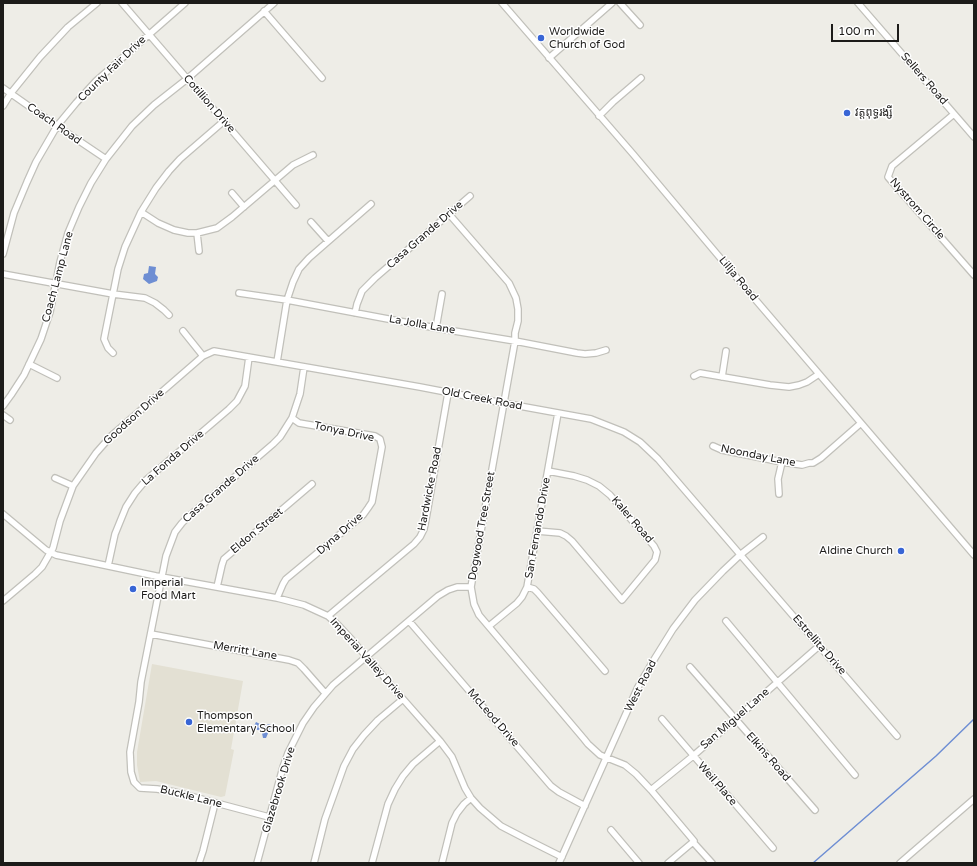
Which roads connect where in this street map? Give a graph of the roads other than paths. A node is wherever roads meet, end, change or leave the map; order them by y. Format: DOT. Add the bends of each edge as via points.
graph roads {
  1 [pos="97,3"];
  2 [pos="122,3"];
  3 [pos="185,3"];
  4 [pos="274,3"];
  5 [pos="502,3"];
  6 [pos="612,3"];
  7 [pos="620,3"];
  8 [pos="858,3"];
  9 [pos="264,11"];
  10 [pos="640,25"];
  11 [pos="149,34"];
  12 [pos="550,58"];
  13 [pos="322,78"];
  14 [pos="641,78"];
  15 [pos="187,79"];
  16 [pos="3,88"];
  17 [pos="11,93"];
  18 [pos="3,106"];
  19 [pos="954,114"];
  20 [pos="599,116"];
  21 [pos="224,121"];
  22 [pos="57,126"];
  23 [pos="974,137"];
  24 [pos="313,155"];
  25 [pos="106,159"];
  26 [pos="275,180"];
  27 [pos="232,193"];
  28 [pos="470,196"];
  29 [pos="372,204"];
  30 [pos="296,205"];
  31 [pos="244,207"];
  32 [pos="141,212"];
  33 [pos="449,214"];
  34 [pos="311,222"];
  35 [pos="197,233"];
  36 [pos="328,241"];
  37 [pos="199,251"];
  38 [pos="3,254"];
  39 [pos="3,274"];
  40 [pos="974,275"];
  41 [pos="55,284"];
  42 [pos="239,293"];
  43 [pos="113,294"];
  44 [pos="442,294"];
  45 [pos="286,300"];
  46 [pos="355,314"];
  47 [pos="169,315"];
  48 [pos="436,328"];
  49 [pos="183,331"];
  50 [pos="515,341"];
  51 [pos="606,350"];
  52 [pos="726,351"];
  53 [pos="113,353"];
  54 [pos="203,356"];
  55 [pos="248,357"];
  56 [pos="277,362"];
  57 [pos="29,364"];
  58 [pos="304,367"];
  59 [pos="819,374"];
  60 [pos="694,376"];
  61 [pos="722,377"];
  62 [pos="56,378"];
  63 [pos="448,393"];
  64 [pos="504,403"];
  65 [pos="3,406"];
  66 [pos="558,413"];
  67 [pos="3,415"];
  68 [pos="292,418"];
  69 [pos="10,420"];
  70 [pos="861,423"];
  71 [pos="713,446"];
  72 [pos="381,456"];
  73 [pos="782,462"];
  74 [pos="548,471"];
  75 [pos="55,478"];
  76 [pos="312,484"];
  77 [pos="73,486"];
  78 [pos="779,494"];
  79 [pos="3,514"];
  80 [pos="537,531"];
  81 [pos="763,537"];
  82 [pos="50,553"];
  83 [pos="740,555"];
  84 [pos="974,555"];
  85 [pos="108,566"];
  86 [pos="162,578"];
  87 [pos="217,587"];
  88 [pos="471,587"];
  89 [pos="527,587"];
  90 [pos="276,598"];
  91 [pos="3,601"];
  92 [pos="328,616"];
  93 [pos="409,621"];
  94 [pos="726,622"];
  95 [pos="489,626"];
  96 [pos="151,634"];
  97 [pos="819,646"];
  98 [pos="366,657"];
  99 [pos="690,667"];
  100 [pos="605,671"];
  101 [pos="777,683"];
  102 [pos="325,693"];
  103 [pos="403,699"];
  104 [pos="662,719"];
  105 [pos="735,719"];
  106 [pos="897,736"];
  107 [pos="440,741"];
  108 [pos="693,756"];
  109 [pos="607,757"];
  110 [pos="130,761"];
  111 [pos="855,775"];
  112 [pos="651,790"];
  113 [pos="471,798"];
  114 [pos="974,799"];
  115 [pos="215,803"];
  116 [pos="585,806"];
  117 [pos="815,810"];
  118 [pos="269,817"];
  119 [pos="611,830"];
  120 [pos="693,842"];
  121 [pos="773,848"];
  122 [pos="562,857"];
  123 [pos="199,863"];
  124 [pos="257,863"];
  125 [pos="314,863"];
  126 [pos="372,863"];
  127 [pos="442,863"];
  128 [pos="560,863"];
  129 [pos="639,863"];
  130 [pos="668,863"];
  131 [pos="712,863"];
  132 [pos="900,863"];
  1 -- 17 [label="street" via="40,57"];
  2 -- 11 [label="street, Cotillion Drive"];
  3 -- 11 [label="street, County Fair Drive"];
  4 -- 9 [label="street, Coach Lamp Lane"];
  5 -- 12 [label="street, Lillja Road"];
  6 -- 12 [label="street"];
  7 -- 10 [label="street"];
  8 -- 19 [label="street, Sellers Road"];
  9 -- 13 [label="street"];
  9 -- 15 [label="street, Coach Lamp Lane"];
  11 -- 15 [label="street, Cotillion Drive"];
  11 -- 22 [label="street, County Fair Drive" via="96,81"];
  12 -- 20 [label="street, Lillja Road"];
  14 -- 20 [label="street"];
  15 -- 21 [label="street, Cotillion Drive"];
  15 -- 25 [label="street, Coach Lamp Lane" via="132,126"];
  16 -- 17 [label="street, Coach Road"];
  17 -- 18 [label="street"];
  17 -- 22 [label="street, Coach Road"];
  19 -- 23 [label="street, Sellers Road"];
  19 -- 40 [label="street, Nystrom Circle" via="892,166 888,177"];
  20 -- 59 [label="street, Lillja Road"];
  21 -- 26 [label="street, Cotillion Drive"];
  21 -- 32 [label="street" via="169,171"];
  22 -- 25 [label="street, Coach Road"];
  22 -- 38 [label="street, County Fair Drive" via="27,182 14,213"];
  24 -- 26 [label="street" via="292,165"];
  25 -- 41 [label="street, Coach Lamp Lane" via="91,183 68,233"];
  26 -- 30 [label="street, Cotillion Drive"];
  26 -- 31 [label="street"];
  27 -- 31 [label="street"];
  28 -- 33 [label="street, Casa Grande Drive"];
  29 -- 36 [label="street"];
  31 -- 35 [label="street" via="216,228"];
  32 -- 35 [label="street" via="174,230"];
  32 -- 43 [label="street" via="125,247"];
  33 -- 46 [label="street, Casa Grande Drive" via="362,291"];
  33 -- 50 [label="street, Dogwood Tree Street" via="508,283 516,298 518,321"];
  34 -- 36 [label="street"];
  35 -- 37 [label="street"];
  36 -- 45 [label="street" via="308,258 300,269"];
  39 -- 41 [label="street"];
  41 -- 43 [label="street"];
  41 -- 57 [label="street, Coach Lamp Lane" via="50,312"];
  42 -- 45 [label="street, La Jolla Lane"];
  43 -- 47 [label="street" via="145,298"];
  43 -- 53 [label="street" via="104,339"];
  44 -- 48 [label="street"];
  45 -- 46 [label="street, La Jolla Lane"];
  45 -- 56 [label="street"];
  46 -- 48 [label="street, La Jolla Lane"];
  48 -- 50 [label="street, La Jolla Lane"];
  49 -- 54 [label="street"];
  50 -- 51 [label="street, La Jolla Lane" via="581,354"];
  50 -- 64 [label="street, Dogwood Tree Street"];
  52 -- 61 [label="street"];
  54 -- 55 [label="street, Old Creek Road" via="214,351"];
  54 -- 77 [label="street, Goodson Drive" via="111,436"];
  55 -- 56 [label="street, Old Creek Road"];
  55 -- 85 [label="street, La Fonda Drive" via="245,386 237,401 135,492 115,534"];
  56 -- 58 [label="street, Old Creek Road"];
  57 -- 62 [label="street"];
  57 -- 65 [label="street, Coach Lamp Lane"];
  58 -- 63 [label="street, Old Creek Road"];
  58 -- 68 [label="street, Casa Grande Drive" via="300,394"];
  59 -- 61 [label="street" via="808,382 789,387"];
  59 -- 70 [label="street, Lillja Road"];
  60 -- 61 [label="street" via="700,373"];
  63 -- 64 [label="street, Old Creek Road"];
  63 -- 92 [label="street, Hardwicke Road" via="426,519 420,537"];
  64 -- 66 [label="street, Old Creek Road"];
  64 -- 88 [label="street, Dogwood Tree Street"];
  66 -- 74 [label="street, San Fernando Drive"];
  66 -- 83 [label="street, Old Creek Road" via="591,419 624,432 640,442 658,459"];
  67 -- 69 [label="street"];
  68 -- 72 [label="street, Tonya Drive" via="300,423 375,436 380,440"];
  68 -- 86 [label="street, Casa Grande Drive" via="273,444 182,523 171,542"];
  70 -- 73 [label="street, Noonday Lane" via="813,463"];
  70 -- 84 [label="street, Lillja Road"];
  71 -- 73 [label="street, Noonday Lane"];
  72 -- 90 [label="street, Dyna Drive" via="372,502 363,515 286,579"];
  73 -- 78 [label="street" via="778,479"];
  74 -- 80 [label="street, San Fernando Drive"];
  74 -- 80 [label="street, Kaler Road" via="574,476 599,486 610,495 657,552 655,560 622,600 566,536"];
  75 -- 77 [label="street"];
  76 -- 87 [label="street, Eldon Street" via="224,559"];
  77 -- 82 [label="street, Goodson Drive"];
  79 -- 82 [label="street, Imperial Valley Drive"];
  80 -- 89 [label="street, San Fernando Drive"];
  81 -- 83 [label="street, West Road"];
  82 -- 85 [label="street, Imperial Valley Drive"];
  82 -- 91 [label="street, Goodson Drive" via="42,567"];
  83 -- 97 [label="street, Estrellita Drive"];
  83 -- 109 [label="street, West Road" via="695,600 670,633 643,678"];
  85 -- 86 [label="street, Imperial Valley Drive"];
  86 -- 87 [label="street, Imperial Valley Drive"];
  86 -- 96 [label="street, Casa Grande Drive"];
  87 -- 90 [label="street, Imperial Valley Drive"];
  88 -- 93 [label="street, Glazebrook Drive" via="448,590"];
  88 -- 95 [label="street, Dogwood Tree Street" via="474,604"];
  89 -- 95 [label="street, San Fernando Drive" via="522,597"];
  89 -- 100 [label="street" via="538,593"];
  90 -- 92 [label="street, Imperial Valley Drive" via="304,605"];
  92 -- 98 [label="street, Imperial Valley Drive"];
  93 -- 98 [label="street, Glazebrook Drive"];
  93 -- 116 [label="street, McLeod Drive" via="551,786"];
  94 -- 101 [label="street"];
  95 -- 109 [label="street, Dogwood Tree Street" via="588,744 600,755"];
  96 -- 102 [label="street, Merritt Lane" via="298,663"];
  96 -- 110 [label="street, Casa Grande Drive" via="141,682"];
  97 -- 101 [label="street, San Miguel Lane"];
  97 -- 106 [label="street, Estrellita Drive"];
  98 -- 102 [label="street, Glazebrook Drive"];
  98 -- 103 [label="street, Imperial Valley Drive"];
  99 -- 105 [label="street, Elkins Road"];
  101 -- 105 [label="street, San Miguel Lane"];
  101 -- 111 [label="street"];
  102 -- 118 [label="street, Glazebrook Drive" via="303,723 288,753"];
  103 -- 107 [label="street, Imperial Valley Drive"];
  103 -- 125 [label="street" via="364,735 344,766 325,818"];
  104 -- 108 [label="street, Weil Place"];
  105 -- 108 [label="street, San Miguel Lane"];
  105 -- 117 [label="street, Elkins Road"];
  107 -- 113 [label="street, Imperial Valley Drive" via="452,757 464,788"];
  107 -- 126 [label="street" via="413,764 394,789"];
  108 -- 112 [label="street, San Miguel Lane"];
  108 -- 121 [label="street, Weil Place"];
  109 -- 112 [label="street, Dogwood Tree Street" via="625,765"];
  109 -- 116 [label="street, West Road"];
  110 -- 115 [label="street, Buckle Lane" via="134,782 140,788 175,792"];
  112 -- 120 [label="street, Dogwood Tree Street"];
  113 -- 122 [label="street, Imperial Valley Drive" via="501,826"];
  113 -- 127 [label="street" via="457,813 452,823"];
  114 -- 132 [label="street"];
  115 -- 118 [label="street, Buckle Lane"];
  115 -- 123 [label="street"];
  116 -- 122 [label="street, West Road"];
  118 -- 124 [label="street, Glazebrook Drive"];
  119 -- 129 [label="street"];
  120 -- 130 [label="street"];
  120 -- 131 [label="street, Dogwood Tree Street"];
  122 -- 128 [label="street, West Road"];
}
